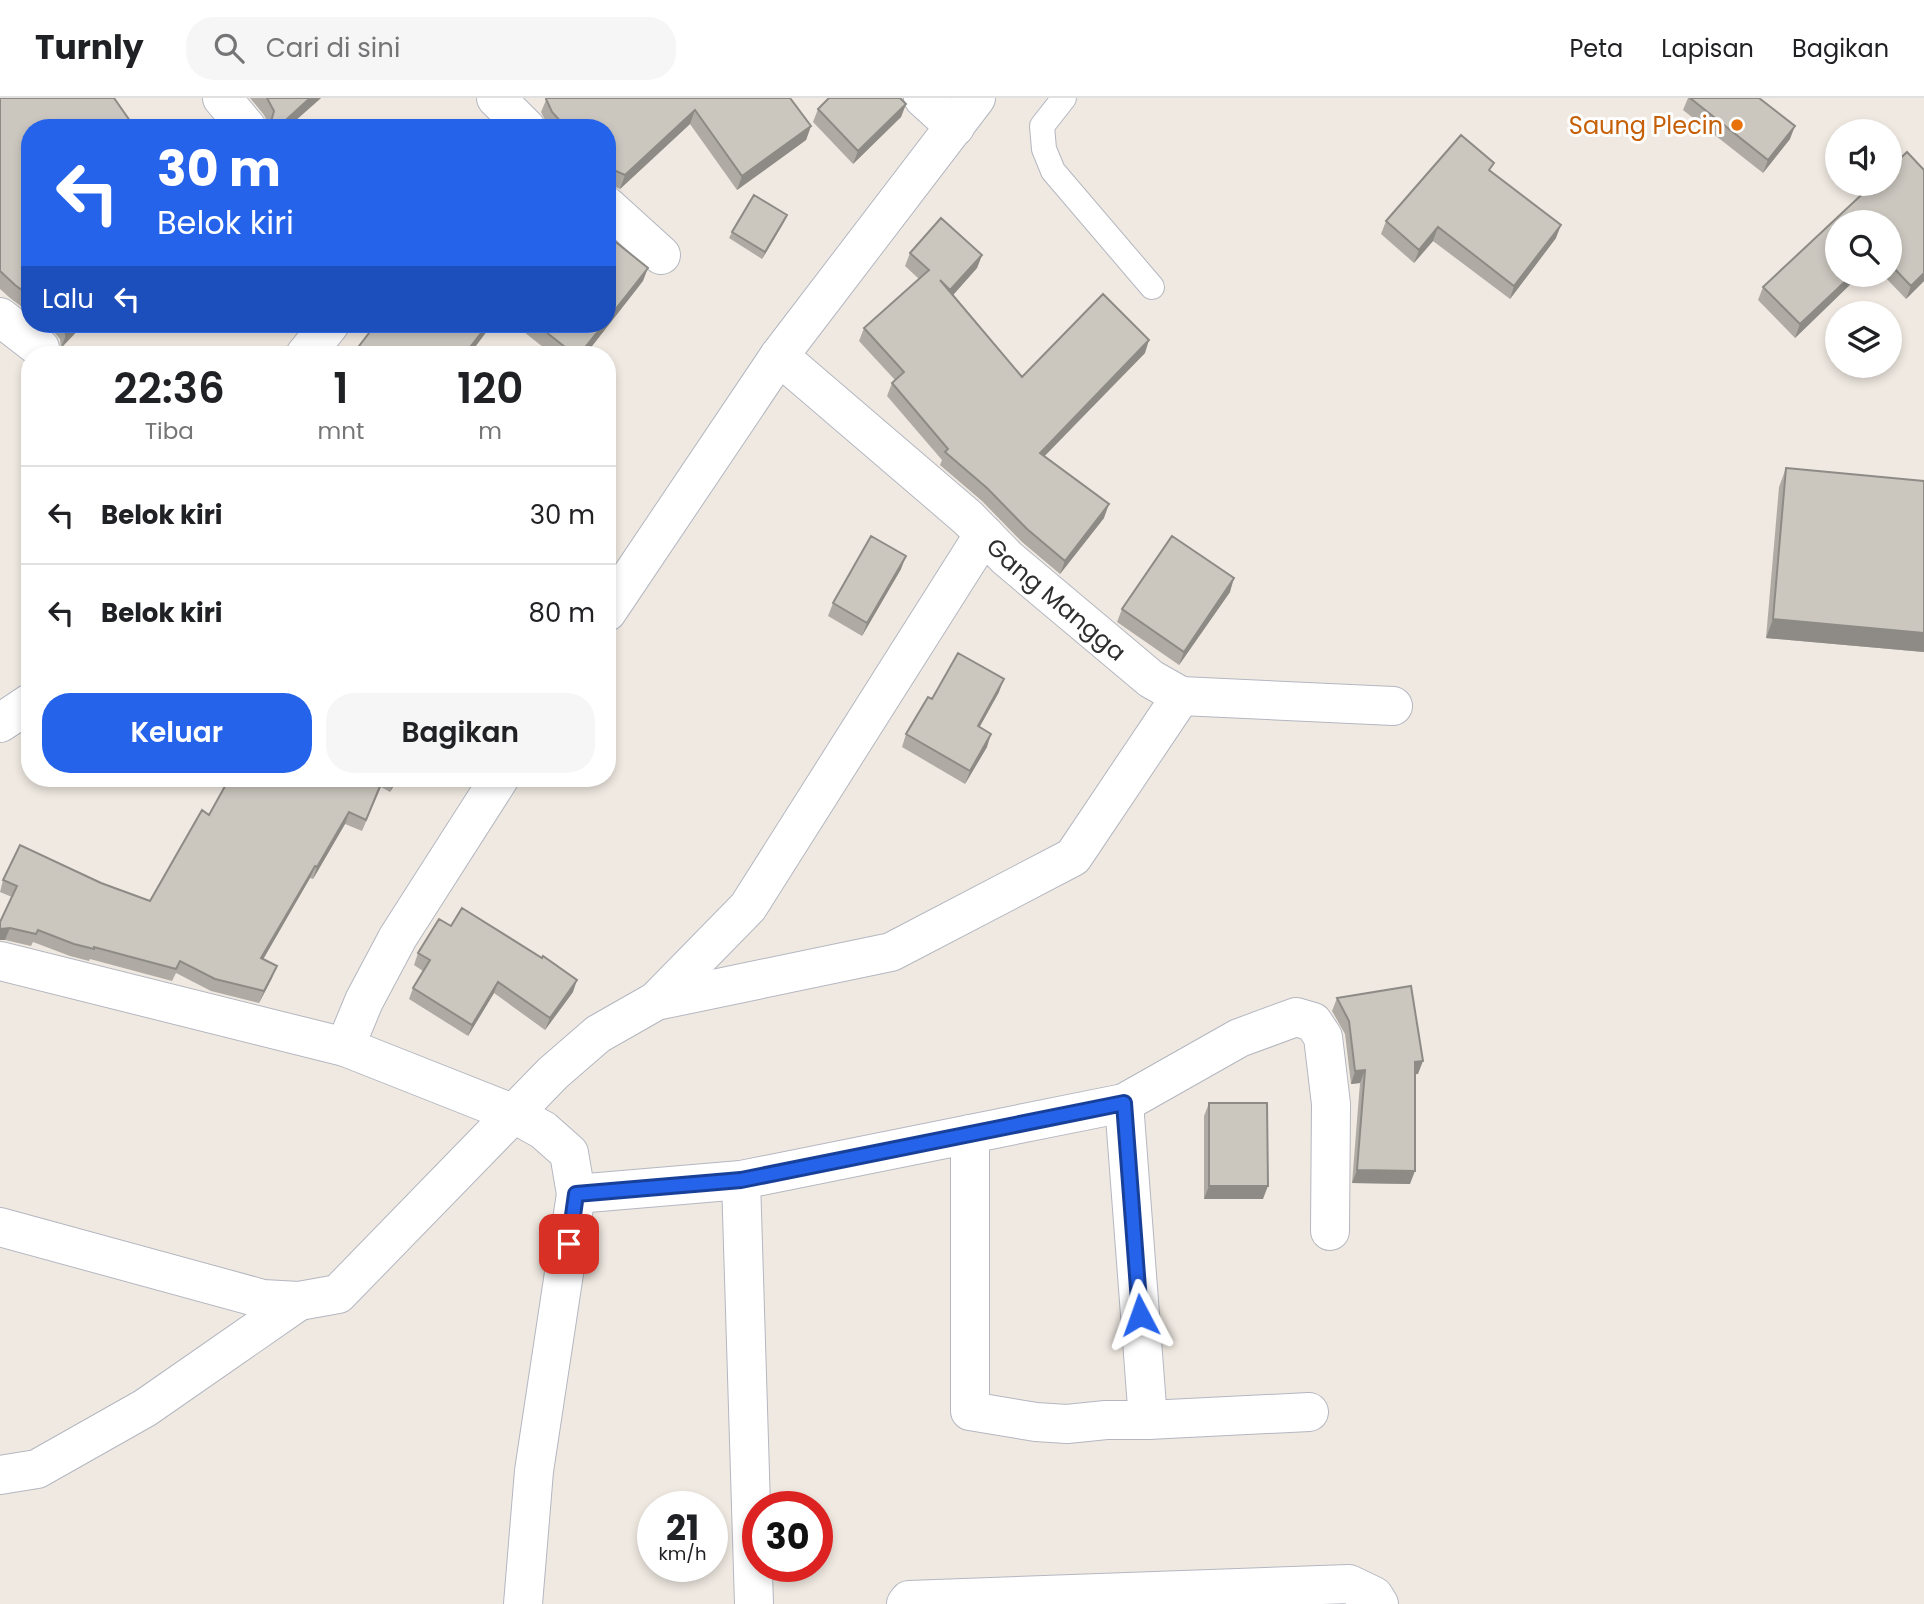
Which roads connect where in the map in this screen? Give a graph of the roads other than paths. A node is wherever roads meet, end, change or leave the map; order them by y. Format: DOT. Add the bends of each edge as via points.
graph roads {
  1 [pos="222,98"];
  2 [pos="923,98"];
  3 [pos="1064,98"];
  4 [pos="966,112"];
  5 [pos="240,119"];
  6 [pos="616,214"];
  7 [pos="660,255"];
  8 [pos="1152,287"];
  9 [pos="0,317"];
  10 [pos="37,346"];
  11 [pos="779,356"];
  12 [pos="984,534"];
  13 [pos="616,599"];
  14 [pos="1181,696"];
  15 [pos="1393,706"];
  16 [pos="21,709"];
  17 [pos="0,723"];
  18 [pos="494,787"];
  19 [pos="0,961"];
  20 [pos="656,1001"];
  21 [pos="345,1047"];
  22 [pos="1124,1103"];
  23 [pos="512,1113"];
  24 [pos="970,1134"];
  25 [pos="741,1180"];
  26 [pos="576,1194"];
  27 [pos="0,1227"];
  28 [pos="1330,1231"];
  29 [pos="299,1301"];
  30 [pos="1309,1412"];
  31 [pos="1148,1420"];
  32 [pos="0,1475"];
  33 [pos="523,1604"];
  34 [pos="754,1604"];
  35 [pos="906,1604"];
  36 [pos="1378,1604"];
  1 -- 5 [label="street"];
  2 -- 4 [label="street"];
  3 -- 8 [label="lane" via="1042,127 1053,171"];
  4 -- 11 [label="street"];
  6 -- 7 [label="street"];
  9 -- 10 [label="street"];
  11 -- 12 [label="street, Gang Mangga"];
  11 -- 13 [label="street"];
  12 -- 14 [label="street, Gang Mangga" via="1151,679"];
  12 -- 20 [label="street" via="748,907"];
  14 -- 15 [label="street, Gang Mangga"];
  14 -- 20 [label="street" via="1073,857 891,952"];
  16 -- 17 [label="street"];
  18 -- 21 [label="street" via="398,937"];
  19 -- 21 [label="street"];
  20 -- 23 [label="street" via="598,1034"];
  21 -- 23 [label="street"];
  22 -- 24 [label="street"];
  22 -- 28 [label="street" via="1239,1038 1296,1017 1313,1023 1323,1037 1331,1104"];
  22 -- 31 [label="street"];
  23 -- 26 [label="street" via="543,1130 569,1153"];
  23 -- 29 [label="street" via="338,1294"];
  24 -- 25 [label="street"];
  24 -- 31 [label="street" via="970,1411 1056,1423"];
  25 -- 26 [label="street"];
  25 -- 34 [label="street"];
  26 -- 33 [label="street" via="534,1471"];
  27 -- 29 [label="street" via="263,1299"];
  29 -- 32 [label="street" via="145,1408 37,1469"];
  30 -- 31 [label="street"];
  35 -- 36 [label="street" via="909,1600 1349,1584 1374,1596"];
}
